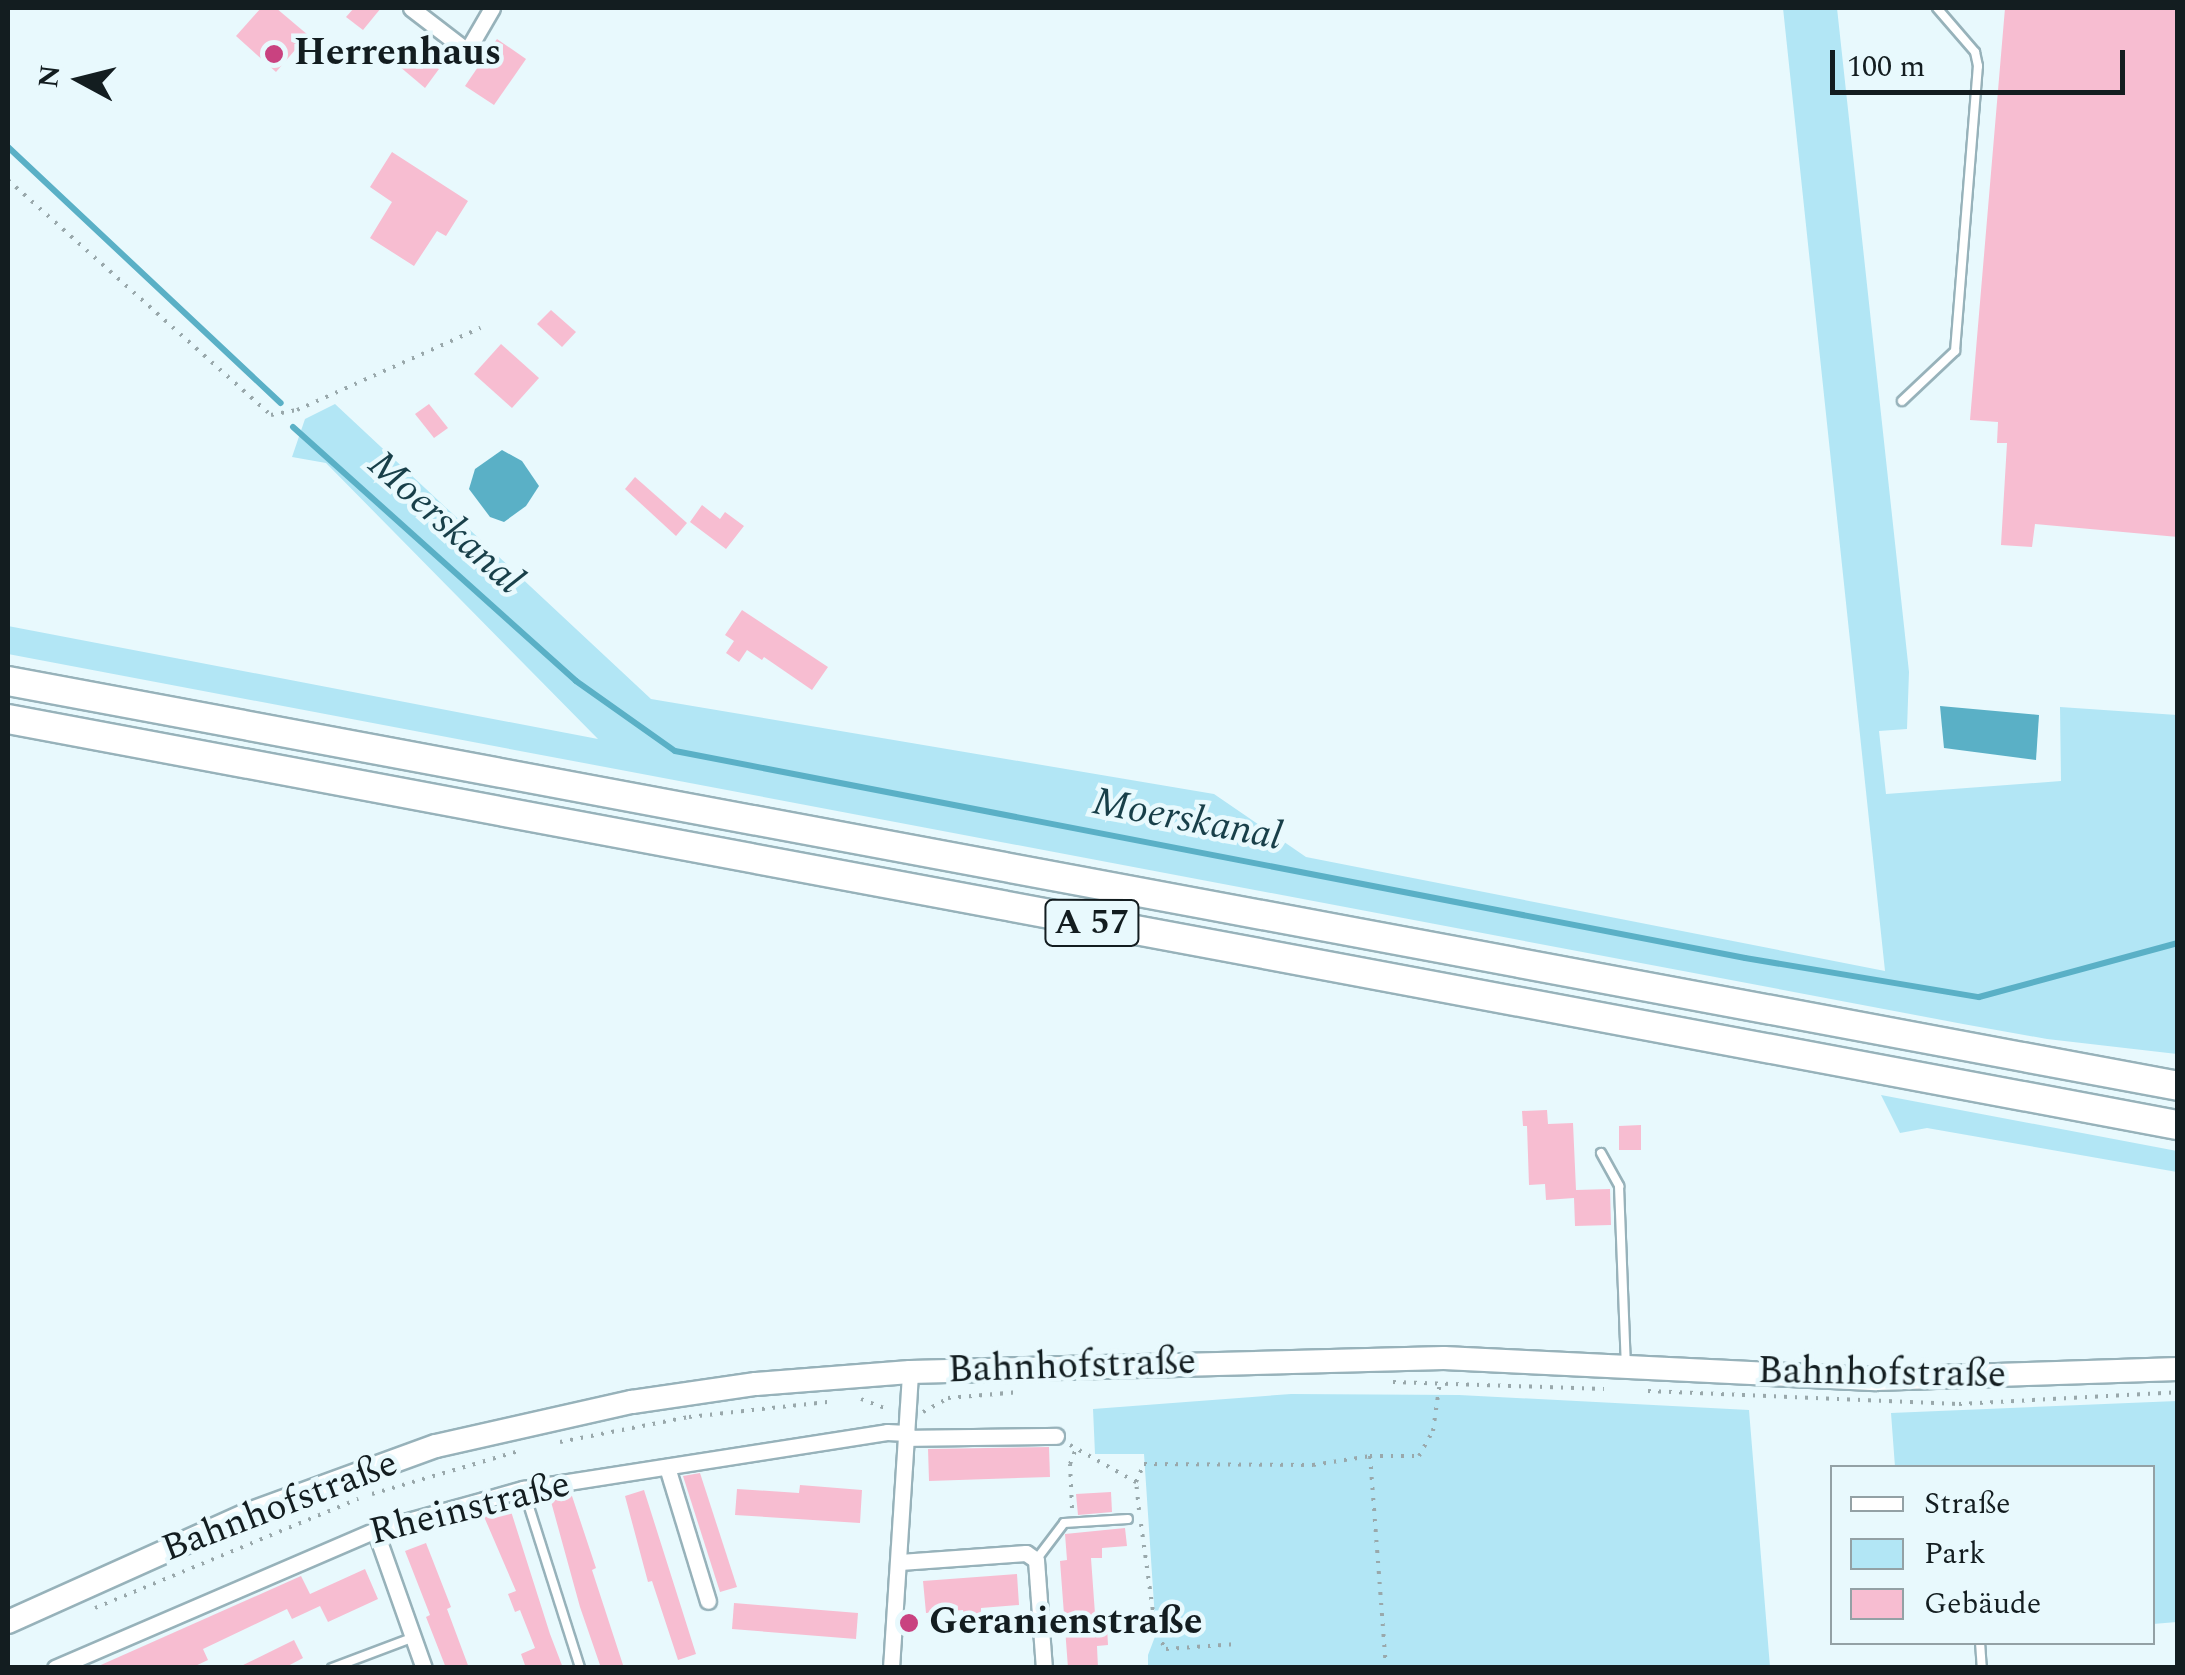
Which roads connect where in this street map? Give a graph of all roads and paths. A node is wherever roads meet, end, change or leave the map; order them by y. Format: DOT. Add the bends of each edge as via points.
graph roads {
  1 [pos="411,8"];
  2 [pos="492,8"];
  3 [pos="1937,8"];
  4 [pos="8,180"];
  5 [pos="480,328"];
  6 [pos="1902,401"];
  7 [pos="8,680"];
  8 [pos="8,719"];
  9 [pos="2178,1086"];
  10 [pos="2178,1125"];
  11 [pos="1600,1153"];
  12 [pos="1444,1358"];
  13 [pos="1626,1364"];
  14 [pos="2178,1369"];
  15 [pos="910,1372"];
  16 [pos="1382,1382"];
  17 [pos="1440,1382"];
  18 [pos="1608,1389"];
  19 [pos="1646,1391"];
  20 [pos="1030,1392"];
  21 [pos="2178,1392"];
  22 [pos="859,1398"];
  23 [pos="840,1400"];
  24 [pos="908,1414"];
  25 [pos="907,1436"];
  26 [pos="1056,1436"];
  27 [pos="555,1442"];
  28 [pos="1076,1448"];
  29 [pos="517,1451"];
  30 [pos="1370,1456"];
  31 [pos="667,1467"];
  32 [pos="1136,1482"];
  33 [pos="523,1489"];
  34 [pos="1128,1519"];
  35 [pos="1072,1522"];
  36 [pos="375,1530"];
  37 [pos="1036,1560"];
  38 [pos="900,1562"];
  39 [pos="708,1601"];
  40 [pos="81,1614"];
  41 [pos="8,1622"];
  42 [pos="414,1637"];
  43 [pos="1238,1644"];
  44 [pos="54,1668"];
  45 [pos="332,1668"];
  46 [pos="424,1668"];
  47 [pos="580,1668"];
  48 [pos="891,1668"];
  49 [pos="1044,1668"];
  50 [pos="1386,1668"];
  1 -- 2 [label="street" via="467,51"];
  3 -- 6 [label="lane" via="1975,52 1978,66 1955,350"];
  4 -- 5 [label="path" via="272,416"];
  7 -- 9 [label="highway, A 57"];
  8 -- 10 [label="highway, A 57"];
  11 -- 13 [label="lane" via="1619,1186"];
  12 -- 13 [label="main road, Bahnhofstraße"];
  12 -- 15 [label="main road, Bahnhofstraße"];
  12 -- 17 [label="path"];
  13 -- 14 [label="main road, Bahnhofstraße" via="1876,1379"];
  15 -- 24 [label="street"];
  15 -- 41 [label="main road, Bahnhofstraße" via="632,1402 436,1446 246,1515"];
  16 -- 17 [label="path"];
  17 -- 18 [label="path"];
  17 -- 30 [label="path" via="1432,1431 1419,1456"];
  19 -- 21 [label="path" via="1943,1404"];
  20 -- 24 [label="path" via="970,1394"];
  22 -- 24 [label="path"];
  23 -- 27 [label="path" via="689,1417"];
  24 -- 25 [label="street"];
  25 -- 26 [label="street, Rheinstraße"];
  25 -- 31 [label="street, Rheinstraße" via="887,1432"];
  25 -- 38 [label="street"];
  26 -- 28 [label="path"];
  28 -- 32 [label="path"];
  28 -- 35 [label="path" via="1070,1464"];
  29 -- 40 [label="path" via="369,1494"];
  30 -- 32 [label="path" via="1313,1464 1144,1464"];
  30 -- 50 [label="path"];
  31 -- 33 [label="street, Rheinstraße"];
  31 -- 39 [label="street"];
  32 -- 43 [label="path" via="1156,1634 1166,1649"];
  33 -- 36 [label="street, Rheinstraße"];
  33 -- 47 [label="lane"];
  34 -- 35 [label="lane"];
  35 -- 37 [label="lane" via="1064,1523"];
  36 -- 42 [label="street"];
  36 -- 44 [label="street, Rheinstraße"];
  37 -- 38 [label="street" via="1026,1553"];
  37 -- 49 [label="street"];
  38 -- 48 [label="street"];
  42 -- 45 [label="lane"];
  42 -- 46 [label="street"];
}
